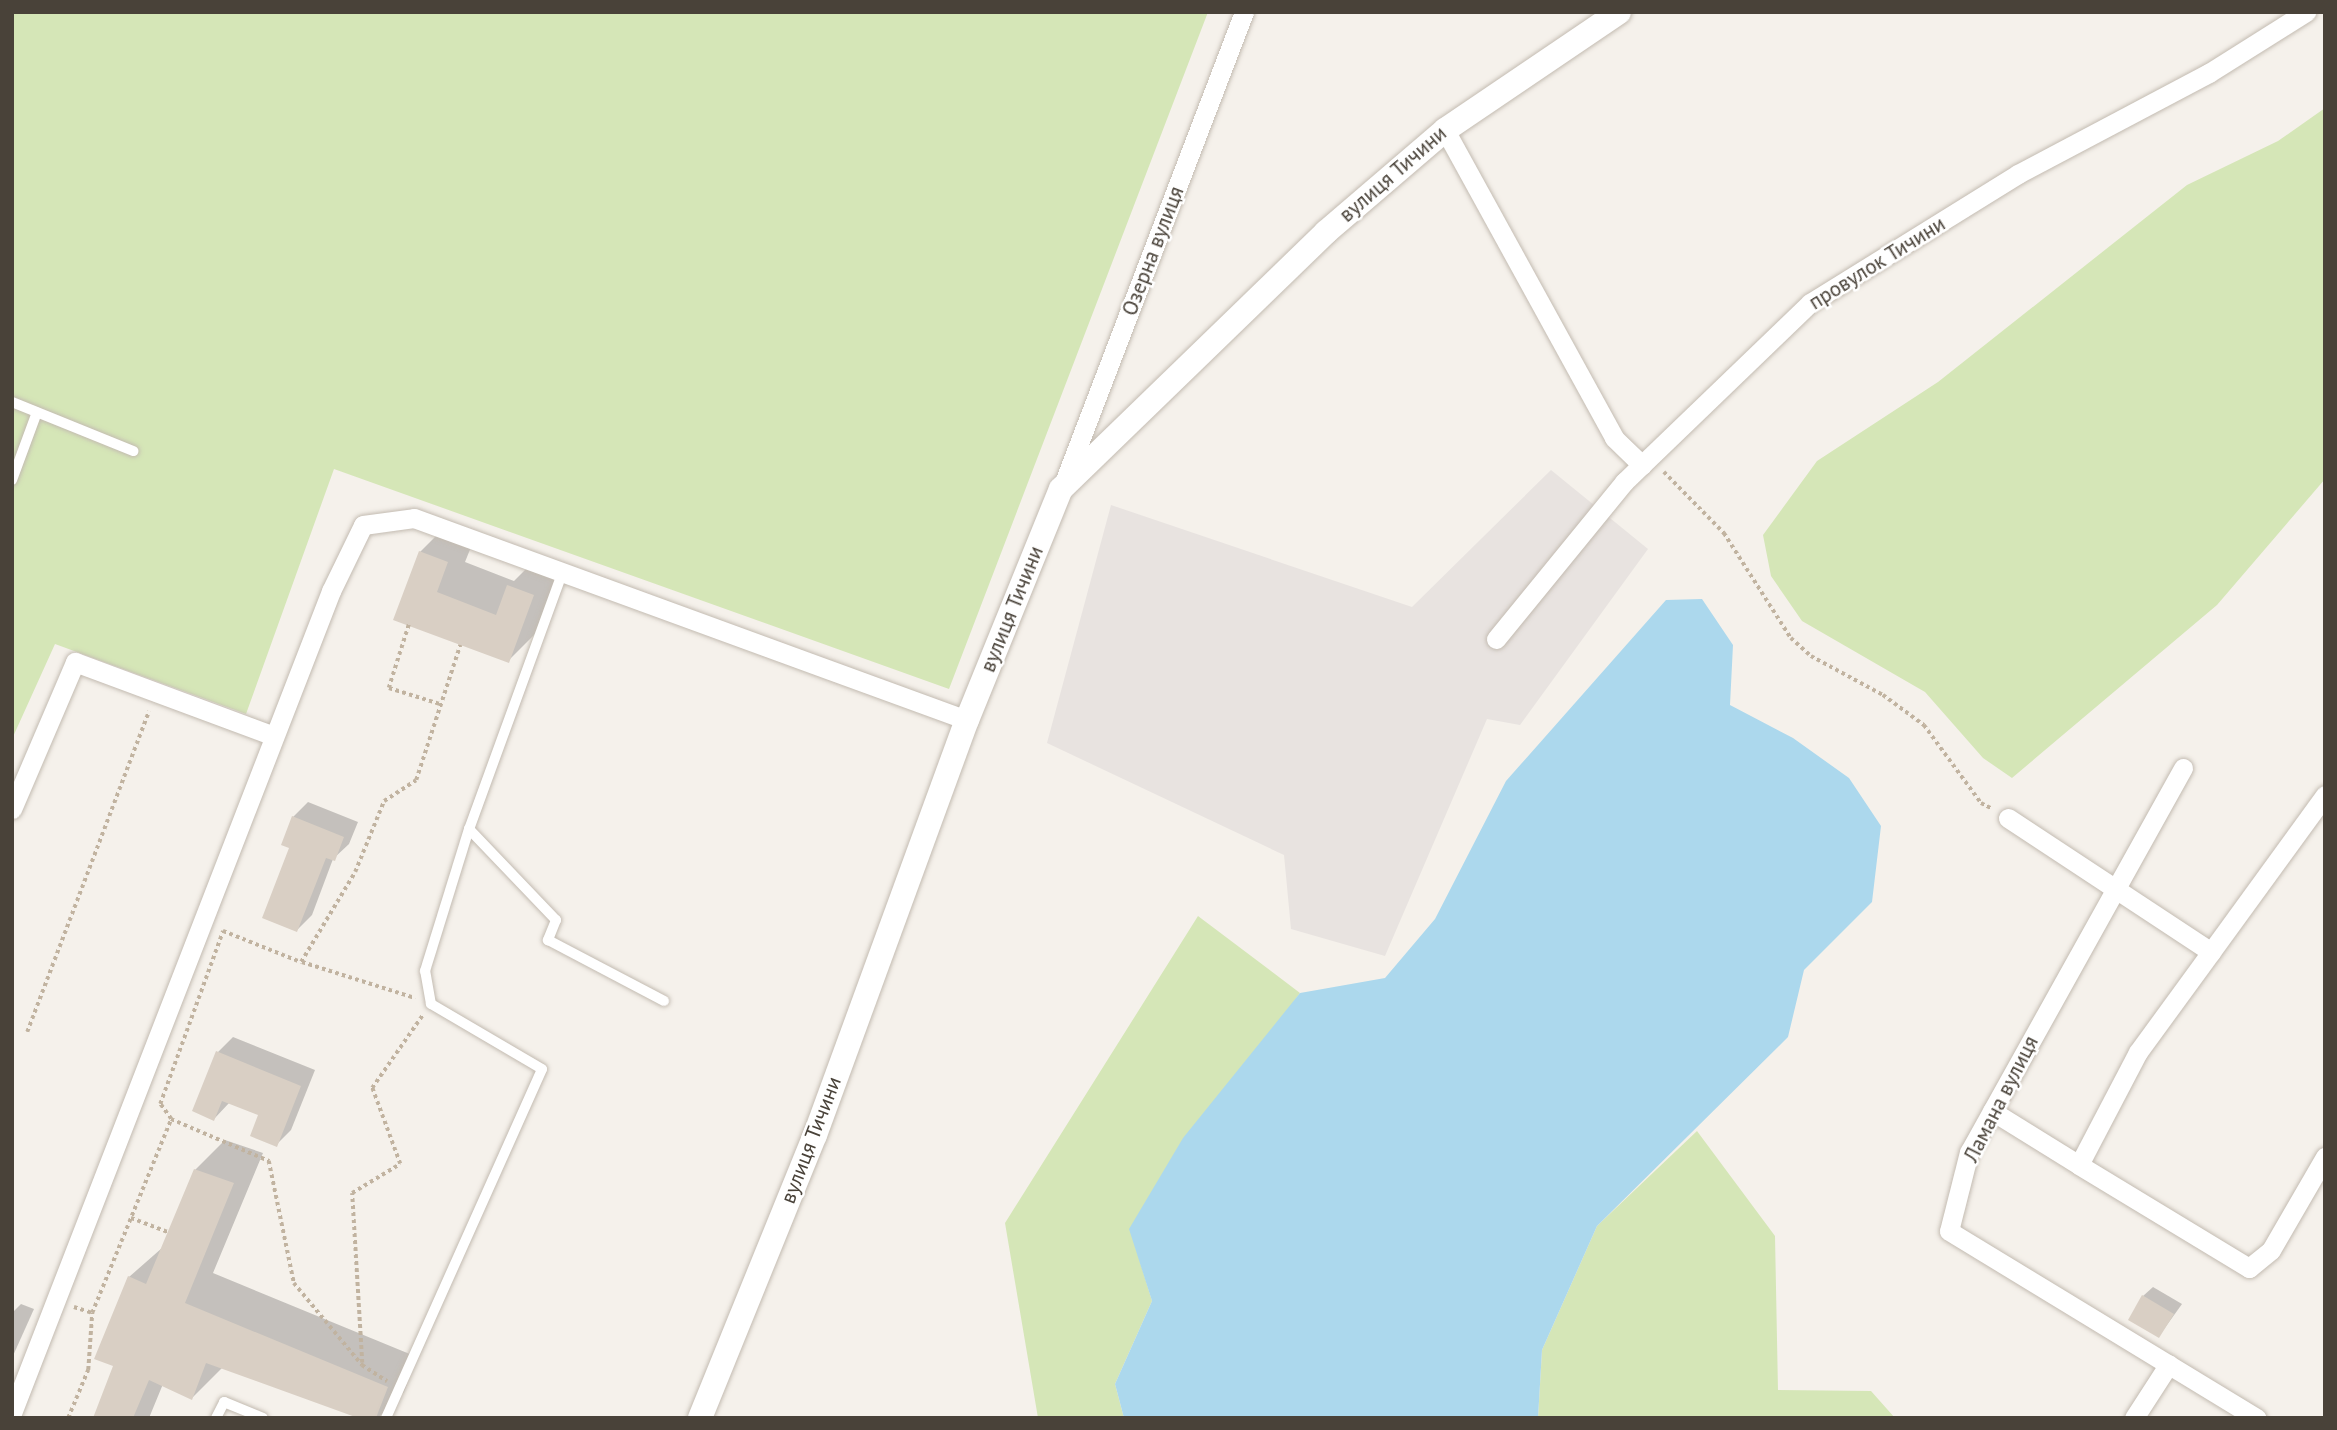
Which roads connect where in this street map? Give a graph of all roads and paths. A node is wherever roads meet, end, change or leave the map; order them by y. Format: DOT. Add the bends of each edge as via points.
graph roads {
  1 [pos="1244,12"];
  2 [pos="1619,12"];
  3 [pos="2306,12"];
  4 [pos="1445,130"];
  5 [pos="12,402"];
  6 [pos="37,412"];
  7 [pos="133,451"];
  8 [pos="1642,465"];
  9 [pos="12,480"];
  10 [pos="1061,489"];
  11 [pos="563,572"];
  12 [pos="409,625"];
  13 [pos="1496,639"];
  14 [pos="460,645"];
  15 [pos="156,692"];
  16 [pos="440,704"];
  17 [pos="967,720"];
  18 [pos="274,736"];
  19 [pos="2183,768"];
  20 [pos="2325,794"];
  21 [pos="12,809"];
  22 [pos="2008,818"];
  23 [pos="469,829"];
  24 [pos="2116,888"];
  25 [pos="2211,952"];
  26 [pos="301,962"];
  27 [pos="664,1001"];
  28 [pos="431,1003"];
  29 [pos="27,1032"];
  30 [pos="1992,1111"];
  31 [pos="171,1119"];
  32 [pos="2325,1157"];
  33 [pos="2079,1165"];
  34 [pos="131,1218"];
  35 [pos="167,1232"];
  36 [pos="55,1301"];
  37 [pos="92,1313"];
  38 [pos="2169,1364"];
  39 [pos="362,1366"];
  40 [pos="401,1390"];
  41 [pos="12,1413"];
  42 [pos="68,1418"];
  43 [pos="216,1418"];
  44 [pos="263,1418"];
  45 [pos="386,1418"];
  46 [pos="700,1418"];
  47 [pos="2134,1418"];
  48 [pos="2257,1418"];
  1 -- 10 [label="street, Озерна вулиця"];
  2 -- 4 [label="street, вулиця Тичини"];
  3 -- 8 [label="street, провулок Тичини" via="2209,73 2018,174 1810,303"];
  4 -- 8 [label="street" via="1614,438"];
  4 -- 10 [label="street, вулиця Тичини" via="1326,232"];
  5 -- 6 [label="lane"];
  6 -- 7 [label="lane"];
  6 -- 9 [label="lane"];
  8 -- 13 [label="street, провулок Тичини"];
  8 -- 22 [label="path" via="1668,473 1724,533 1791,638 1811,656 1924,725 1981,803"];
  10 -- 17 [label="street, вулиця Тичини"];
  11 -- 17 [label="street"];
  11 -- 18 [label="street" via="414,518 363,525 331,591"];
  11 -- 23 [label="lane"];
  12 -- 16 [label="path" via="389,688"];
  14 -- 16 [label="path"];
  15 -- 18 [label="street"];
  15 -- 21 [label="street" via="75,662"];
  15 -- 29 [label="path"];
  16 -- 26 [label="path" via="416,780 384,801 355,872"];
  17 -- 46 [label="street, вулиця Тичини" via="815,1135"];
  18 -- 36 [label="street"];
  19 -- 24 [label="street, Ламана вулиця"];
  20 -- 25 [label="street"];
  22 -- 24 [label="street"];
  23 -- 27 [label="lane" via="556,920 548,940"];
  23 -- 28 [label="lane" via="425,971"];
  24 -- 25 [label="street"];
  24 -- 30 [label="street, Ламана вулиця"];
  25 -- 33 [label="street" via="2138,1052"];
  26 -- 28 [label="path"];
  26 -- 31 [label="path" via="223,931 160,1104"];
  28 -- 39 [label="path" via="372,1088 400,1164 352,1193"];
  28 -- 40 [label="lane" via="542,1069"];
  30 -- 33 [label="street"];
  30 -- 38 [label="street, Ламана вулиця" via="1969,1152 1949,1231"];
  31 -- 34 [label="path"];
  31 -- 39 [label="path" via="269,1161 294,1283"];
  32 -- 33 [label="street" via="2271,1250 2249,1268"];
  34 -- 35 [label="path"];
  34 -- 37 [label="path"];
  36 -- 37 [label="path"];
  36 -- 41 [label="street"];
  37 -- 42 [label="path" via="88,1370"];
  38 -- 47 [label="street"];
  38 -- 48 [label="street, Ламана вулиця"];
  39 -- 40 [label="path"];
  40 -- 45 [label="lane"];
  43 -- 44 [label="lane" via="224,1402"];
}
